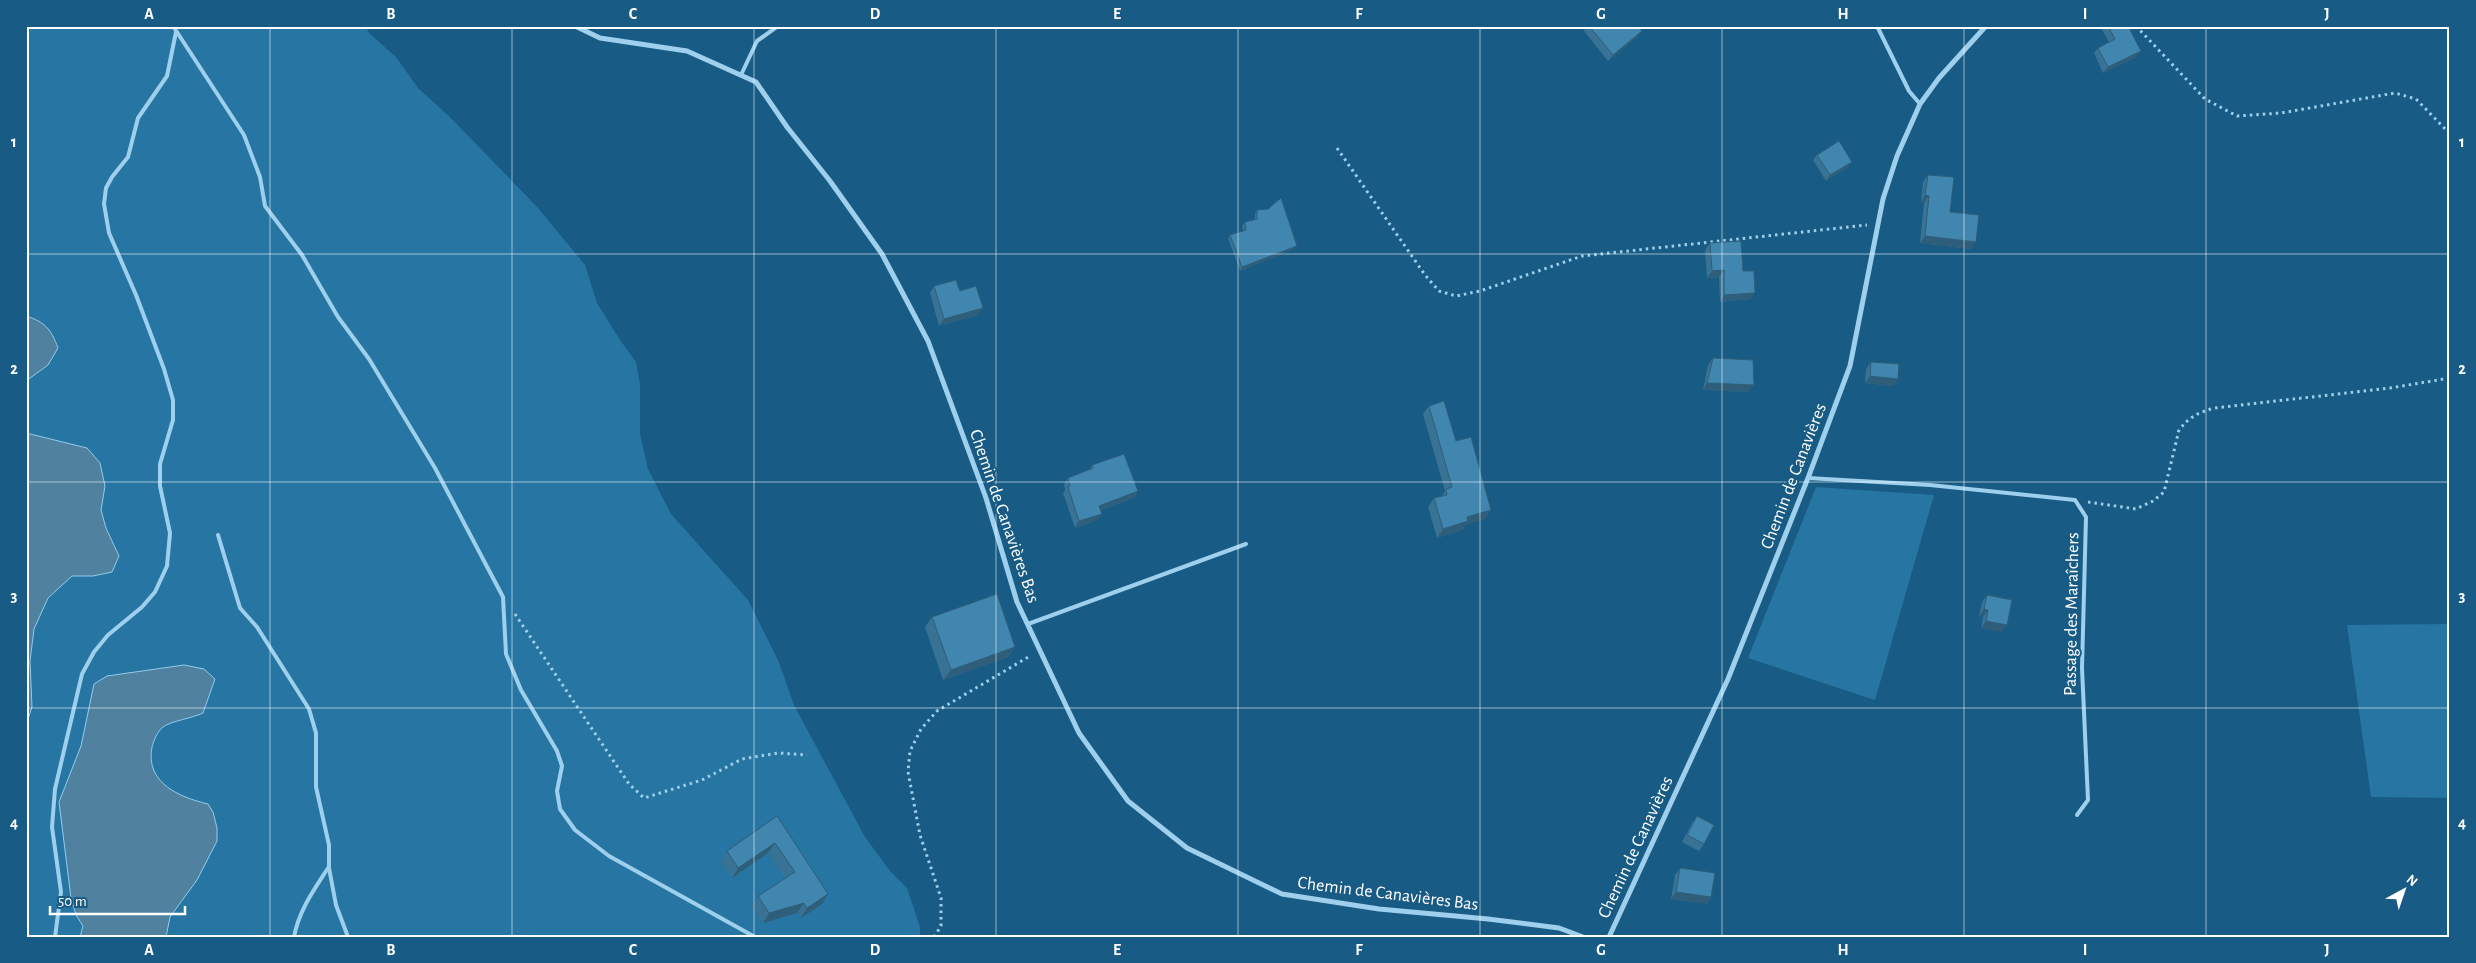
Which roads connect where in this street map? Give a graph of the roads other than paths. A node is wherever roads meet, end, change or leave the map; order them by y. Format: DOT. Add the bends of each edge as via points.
graph roads {
  1 [pos="173,26"];
  2 [pos="575,26"];
  3 [pos="778,26"];
  4 [pos="1878,26"];
  5 [pos="1986,26"];
  6 [pos="176,31"];
  7 [pos="741,75"];
  8 [pos="1920,104"];
  9 [pos="1808,478"];
  10 [pos="218,534"];
  11 [pos="1246,544"];
  12 [pos="1028,624"];
  13 [pos="2077,815"];
  14 [pos="329,868"];
  15 [pos="55,937"];
  16 [pos="294,937"];
  17 [pos="348,937"];
  18 [pos="755,937"];
  19 [pos="1583,937"];
  20 [pos="1609,937"];
  1 -- 6 [label="lane"];
  2 -- 7 [label="street, Chemin de Canavières Bas" via="600,38 687,51"];
  3 -- 7 [label="lane" via="757,41"];
  4 -- 8 [label="lane" via="1909,91"];
  5 -- 8 [label="street, Chemin de Canavières"];
  6 -- 15 [label="lane" via="167,76 138,118 128,157 106,188 104,204 109,233 136,295 173,400 173,420 160,464 160,486 170,533 167,566 155,592 142,608 108,636 94,652 82,674 55,789 52,828 61,892"];
  6 -- 18 [label="lane" via="244,135 260,177 265,206 302,255 338,317 369,359 434,468 503,597 506,654 521,690 557,751 562,766 557,791 560,809 575,830 609,856"];
  7 -- 12 [label="street, Chemin de Canavières Bas" via="756,82 882,254 928,341 986,498 1017,602"];
  8 -- 9 [label="street, Chemin de Canavières" via="1897,156 1878,223 1850,366"];
  9 -- 13 [label="lane, Passage des Maraîchers" via="1930,485 2075,500 2086,516 2082,668 2088,800"];
  9 -- 20 [label="street, Chemin de Canavières" via="1728,679"];
  10 -- 14 [label="lane" via="240,608 258,627 309,710 316,733 316,787 329,845"];
  11 -- 12 [label="lane"];
  12 -- 19 [label="street, Chemin de Canavières Bas" via="1079,733 1128,801 1188,848 1282,894 1379,910 1559,928"];
  14 -- 16 [label="lane" via="307,900"];
  14 -- 17 [label="lane" via="336,905"];
}
